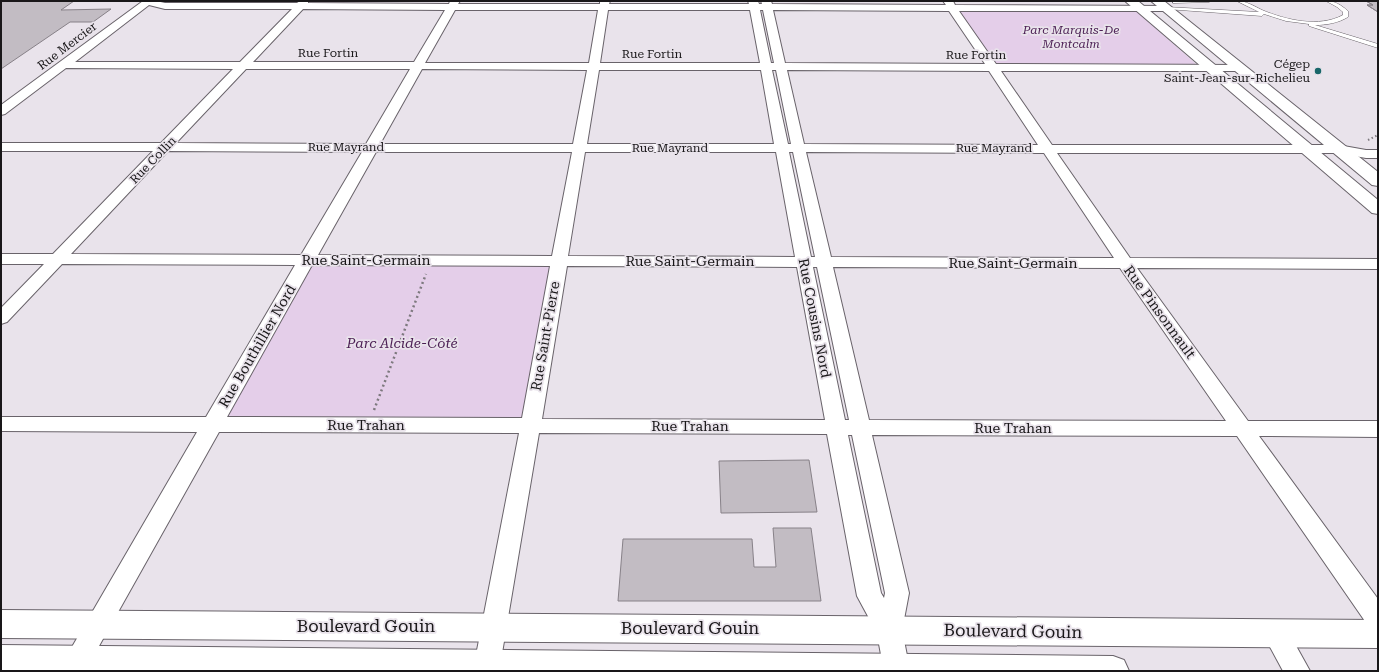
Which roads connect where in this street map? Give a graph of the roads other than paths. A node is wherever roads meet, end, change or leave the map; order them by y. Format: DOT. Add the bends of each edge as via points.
graph roads {
  1 [pos="164,1"];
  2 [pos="1209,1"];
  3 [pos="1239,1"];
  4 [pos="1328,1"];
  5 [pos="149,2"];
  6 [pos="762,3"];
  7 [pos="302,4"];
  8 [pos="454,4"];
  9 [pos="604,4"];
  10 [pos="950,4"];
  11 [pos="1134,4"];
  12 [pos="1160,4"];
  13 [pos="1269,15"];
  14 [pos="1300,22"];
  15 [pos="1378,46"];
  16 [pos="63,65"];
  17 [pos="243,66"];
  18 [pos="418,66"];
  19 [pos="593,67"];
  20 [pos="774,67"];
  21 [pos="993,68"];
  22 [pos="1211,68"];
  23 [pos="1240,68"];
  24 [pos="1,111"];
  25 [pos="1378,145"];
  26 [pos="1,147"];
  27 [pos="165,147"];
  28 [pos="371,147"];
  29 [pos="579,147"];
  30 [pos="790,148"];
  31 [pos="1048,148"];
  32 [pos="1306,149"];
  33 [pos="1338,149"];
  34 [pos="1378,154"];
  35 [pos="1378,181"];
  36 [pos="1378,209"];
  37 [pos="1,259"];
  38 [pos="57,259"];
  39 [pos="306,260"];
  40 [pos="559,261"];
  41 [pos="804,262"];
  42 [pos="824,262"];
  43 [pos="1125,263"];
  44 [pos="1378,264"];
  45 [pos="1,318"];
  46 [pos="1,424"];
  47 [pos="212,425"];
  48 [pos="529,426"];
  49 [pos="836,427"];
  50 [pos="861,427"];
  51 [pos="1244,428"];
  52 [pos="1378,429"];
  53 [pos="1378,619"];
  54 [pos="1,624"];
  55 [pos="98,624"];
  56 [pos="494,626"];
  57 [pos="889,630"];
  58 [pos="1276,634"];
  59 [pos="1378,634"];
  60 [pos="1,660"];
  61 [pos="74,666"];
  62 [pos="487,667"];
  63 [pos="897,670"];
  64 [pos="1113,671"];
  65 [pos="1297,671"];
  1 -- 5 [label="street"];
  2 -- 12 [label="lane"];
  3 -- 13 [label="lane"];
  4 -- 14 [label="lane" via="1339,6 1346,12 1346,16 1328,22"];
  5 -- 7 [label="street" via="165,6"];
  5 -- 16 [label="street, Rue Mercier"];
  6 -- 9 [label="street"];
  6 -- 10 [label="street"];
  6 -- 20 [label="street, Rue Cousins Nord"];
  7 -- 8 [label="street"];
  7 -- 17 [label="street, Rue Collin"];
  8 -- 9 [label="street"];
  8 -- 18 [label="street, Rue Bouthillier Nord"];
  9 -- 19 [label="street, Rue Saint-Pierre"];
  10 -- 11 [label="street"];
  10 -- 21 [label="street, Rue Pinsonnault"];
  11 -- 12 [label="street"];
  11 -- 22 [label="street"];
  12 -- 13 [label="lane"];
  12 -- 23 [label="street"];
  13 -- 14 [label="lane"];
  14 -- 15 [label="lane"];
  16 -- 17 [label="street, Rue Fortin"];
  16 -- 24 [label="street, Rue Mercier"];
  17 -- 18 [label="street, Rue Fortin"];
  17 -- 27 [label="street, Rue Collin"];
  18 -- 19 [label="street, Rue Fortin"];
  18 -- 28 [label="street, Rue Bouthillier Nord"];
  19 -- 20 [label="street, Rue Fortin"];
  19 -- 29 [label="street, Rue Saint-Pierre"];
  20 -- 21 [label="street, Rue Fortin"];
  20 -- 30 [label="street, Rue Cousins Nord"];
  21 -- 22 [label="street, Rue Fortin"];
  21 -- 31 [label="street, Rue Pinsonnault"];
  22 -- 23 [label="street, Rue Fortin"];
  22 -- 32 [label="street"];
  23 -- 33 [label="street"];
  25 -- 33 [label="street, Rue Mayrand" via="1354,145"];
  26 -- 27 [label="street, Rue Mayrand"];
  27 -- 28 [label="street, Rue Mayrand"];
  27 -- 38 [label="street, Rue Collin"];
  28 -- 29 [label="street, Rue Mayrand"];
  28 -- 39 [label="street, Rue Bouthillier Nord"];
  29 -- 30 [label="street, Rue Mayrand"];
  29 -- 40 [label="street, Rue Saint-Pierre"];
  30 -- 31 [label="street, Rue Mayrand"];
  30 -- 41 [label="street, Rue Cousins Nord"];
  30 -- 42 [label="street, Rue Cousins Nord"];
  31 -- 32 [label="street, Rue Mayrand"];
  31 -- 43 [label="street, Rue Pinsonnault"];
  32 -- 33 [label="street, Rue Mayrand"];
  32 -- 36 [label="street"];
  33 -- 34 [label="street, Rue Mayrand"];
  33 -- 35 [label="street"];
  37 -- 38 [label="street, Rue Saint-Germain"];
  38 -- 39 [label="street, Rue Saint-Germain"];
  38 -- 45 [label="street, Rue Collin"];
  39 -- 40 [label="street, Rue Saint-Germain"];
  39 -- 47 [label="street, Rue Bouthillier Nord"];
  40 -- 41 [label="street, Rue Saint-Germain"];
  40 -- 48 [label="street, Rue Saint-Pierre"];
  41 -- 42 [label="street, Rue Saint-Germain"];
  41 -- 49 [label="street, Rue Cousins Nord"];
  42 -- 43 [label="street, Rue Saint-Germain"];
  42 -- 50 [label="street, Rue Cousins Nord"];
  43 -- 44 [label="street, Rue Saint-Germain"];
  43 -- 51 [label="street, Rue Pinsonnault"];
  46 -- 47 [label="street, Rue Trahan"];
  47 -- 48 [label="street, Rue Trahan"];
  47 -- 55 [label="street, Rue Bouthillier Nord"];
  48 -- 49 [label="street, Rue Trahan"];
  48 -- 56 [label="street, Rue Saint-Pierre"];
  49 -- 50 [label="street, Rue Trahan"];
  49 -- 57 [label="street, Rue Cousins Nord" via="869,596"];
  50 -- 51 [label="street, Rue Trahan"];
  50 -- 57 [label="street, Rue Cousins Nord" via="897,594"];
  51 -- 52 [label="street, Rue Trahan"];
  51 -- 53 [label="street, Rue Pinsonnault"];
  54 -- 55 [label="street, Boulevard Gouin"];
  55 -- 56 [label="street, Boulevard Gouin"];
  55 -- 61 [label="street, Rue Bouthillier Nord"];
  56 -- 57 [label="street, Boulevard Gouin"];
  56 -- 62 [label="street, Rue Saint-Pierre"];
  57 -- 58 [label="street, Boulevard Gouin"];
  57 -- 63 [label="street, Rue Cousins Nord"];
  58 -- 59 [label="street, Boulevard Gouin"];
  58 -- 65 [label="street"];
  60 -- 61 [label="street"];
  61 -- 62 [label="street"];
  62 -- 63 [label="street"];
  63 -- 64 [label="street"];
}
